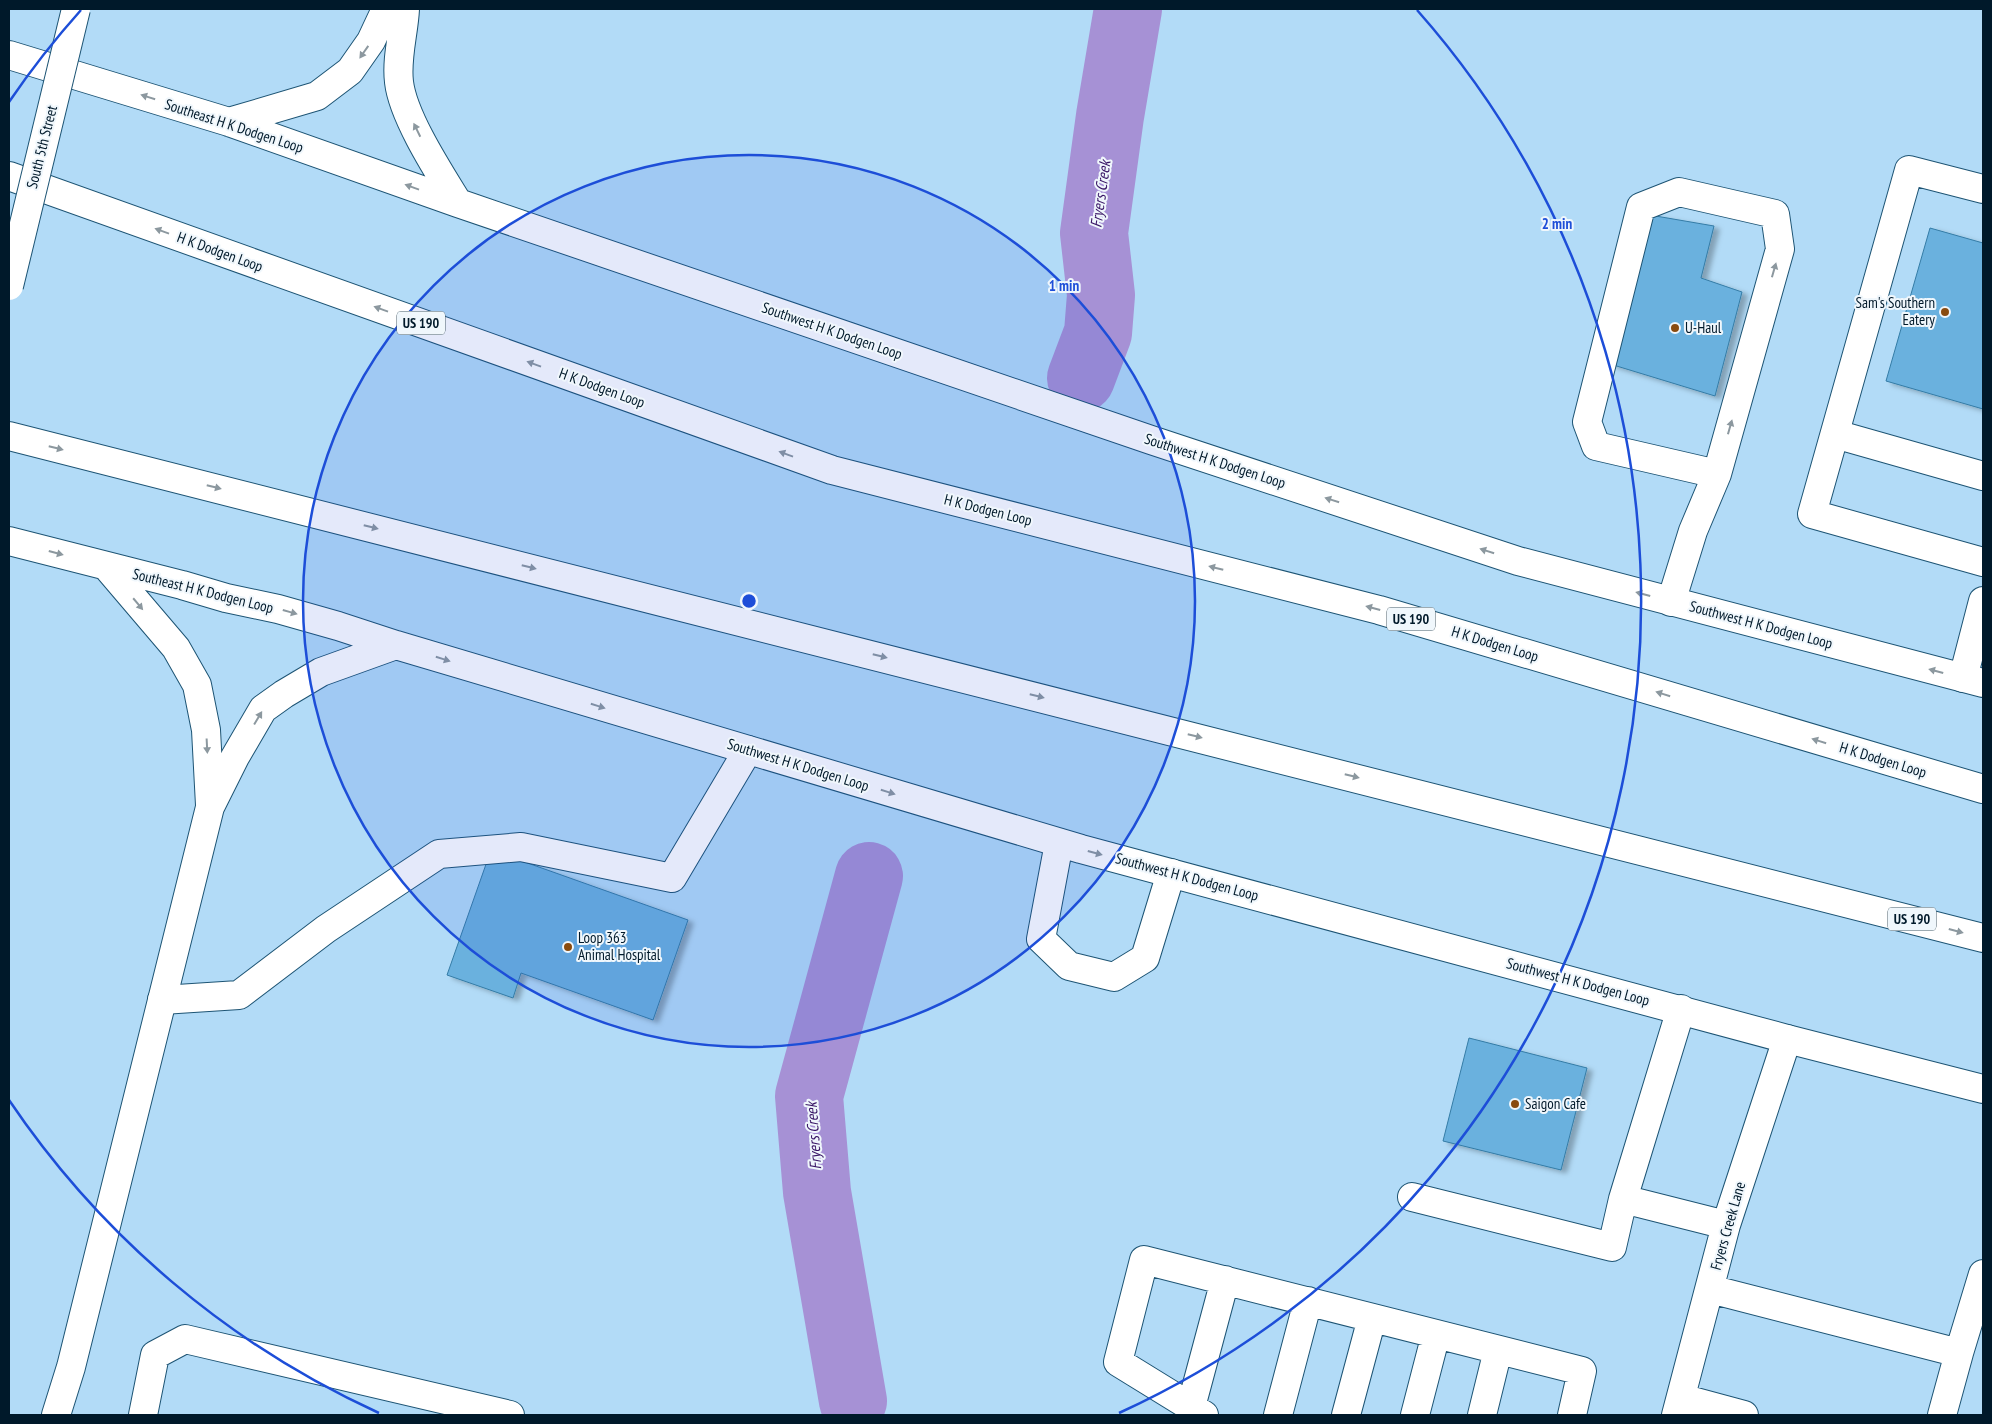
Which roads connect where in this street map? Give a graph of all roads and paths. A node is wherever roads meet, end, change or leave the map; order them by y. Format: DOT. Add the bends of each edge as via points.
graph roads {
  1 [pos="76,9"];
  2 [pos="386,9"];
  3 [pos="405,9"];
  4 [pos="9,55"];
  5 [pos="228,122"];
  6 [pos="9,176"];
  7 [pos="1983,190"];
  8 [pos="458,203"];
  9 [pos="9,286"];
  10 [pos="1835,434"];
  11 [pos="9,436"];
  12 [pos="1717,474"];
  13 [pos="1983,476"];
  14 [pos="9,541"];
  15 [pos="1983,562"];
  16 [pos="106,566"];
  17 [pos="1671,602"];
  18 [pos="1983,602"];
  19 [pos="396,646"];
  20 [pos="1973,680"];
  21 [pos="748,750"];
  22 [pos="1983,789"];
  23 [pos="210,807"];
  24 [pos="1060,843"];
  25 [pos="1172,873"];
  26 [pos="1983,938"];
  27 [pos="162,1000"];
  28 [pos="1681,1009"];
  29 [pos="1787,1039"];
  30 [pos="1983,1089"];
  31 [pos="1412,1197"];
  32 [pos="1623,1199"];
  33 [pos="1726,1226"];
  34 [pos="1983,1274"];
  35 [pos="1225,1280"];
  36 [pos="1710,1289"];
  37 [pos="1308,1301"];
  38 [pos="1372,1318"];
  39 [pos="1436,1334"];
  40 [pos="1498,1350"];
  41 [pos="1959,1353"];
  42 [pos="1679,1407"];
  43 [pos="1198,1411"];
  44 [pos="56,1415"];
  45 [pos="143,1415"];
  46 [pos="510,1415"];
  47 [pos="1278,1415"];
  48 [pos="1346,1415"];
  49 [pos="1416,1415"];
  50 [pos="1482,1415"];
  51 [pos="1572,1415"];
  52 [pos="1744,1415"];
  53 [pos="1942,1415"];
  1 -- 9 [label="main road, South 5th Street, bridge"];
  2 -- 5 [label="main road, one-way" via="371,41 350,71 317,96"];
  8 -- 3 [label="main road, one-way" via="421,139 407,110 399,82"];
  5 -- 4 [label="main road, Southeast H K Dodgen Loop, one-way"];
  8 -- 5 [label="main road, Southeast H K Dodgen Loop, one-way"];
  22 -- 6 [label="main road, H K Dodgen Loop / US 190, one-way" via="1379,610 832,470"];
  7 -- 10 [label="main road" via="1909,170"];
  17 -- 8 [label="main road, Southwest H K Dodgen Loop, one-way" via="1500,555 1151,440"];
  10 -- 13 [label="main road"];
  10 -- 15 [label="main road" via="1812,514"];
  11 -- 26 [label="main road, US 190, one-way"];
  12 -- 12 [label="main road, one-way" via="1780,249 1775,214 1679,192 1641,207 1587,422 1596,446"];
  12 -- 17 [label="main road" via="1693,531"];
  14 -- 16 [label="main road, Southeast H K Dodgen Loop, one-way"];
  16 -- 19 [label="main road, Southeast H K Dodgen Loop, one-way" via="278,609"];
  16 -- 23 [label="main road, one-way" via="176,648 197,685 206,730"];
  20 -- 17 [label="main road, Southwest H K Dodgen Loop, one-way"];
  18 -- 20 [label="main road"];
  19 -- 21 [label="main road, Southwest H K Dodgen Loop, one-way"];
  23 -- 19 [label="main road, one-way" via="263,709 321,672"];
  21 -- 24 [label="main road, Southwest H K Dodgen Loop, one-way"];
  21 -- 27 [label="main road" via="672,878 522,847 439,854 326,929 239,996"];
  23 -- 27 [label="main road"];
  24 -- 25 [label="main road, Southwest H K Dodgen Loop, one-way"];
  24 -- 25 [label="main road" via="1041,939 1069,966 1114,977 1145,958"];
  25 -- 28 [label="main road, Southwest H K Dodgen Loop"];
  27 -- 44 [label="main road" via="71,1367"];
  28 -- 29 [label="main road, Southwest H K Dodgen Loop"];
  28 -- 32 [label="main road"];
  29 -- 30 [label="main road, Southwest H K Dodgen Loop"];
  29 -- 33 [label="main road, Fryers Creek Lane"];
  31 -- 32 [label="main road" via="1612,1246"];
  32 -- 33 [label="main road"];
  33 -- 36 [label="main road, Fryers Creek Lane"];
  34 -- 41 [label="main road"];
  35 -- 37 [label="main road"];
  35 -- 43 [label="main road"];
  35 -- 43 [label="main road" via="1144,1260 1118,1362"];
  36 -- 41 [label="main road"];
  36 -- 42 [label="main road, Fryers Creek Lane"];
  37 -- 38 [label="main road"];
  37 -- 47 [label="main road"];
  38 -- 39 [label="main road"];
  38 -- 48 [label="main road"];
  39 -- 40 [label="main road"];
  39 -- 49 [label="main road"];
  40 -- 50 [label="main road"];
  40 -- 51 [label="main road" via="1582,1371"];
  41 -- 53 [label="main road"];
  42 -- 52 [label="main road"];
  45 -- 46 [label="main road" via="155,1355 185,1340"];
}
